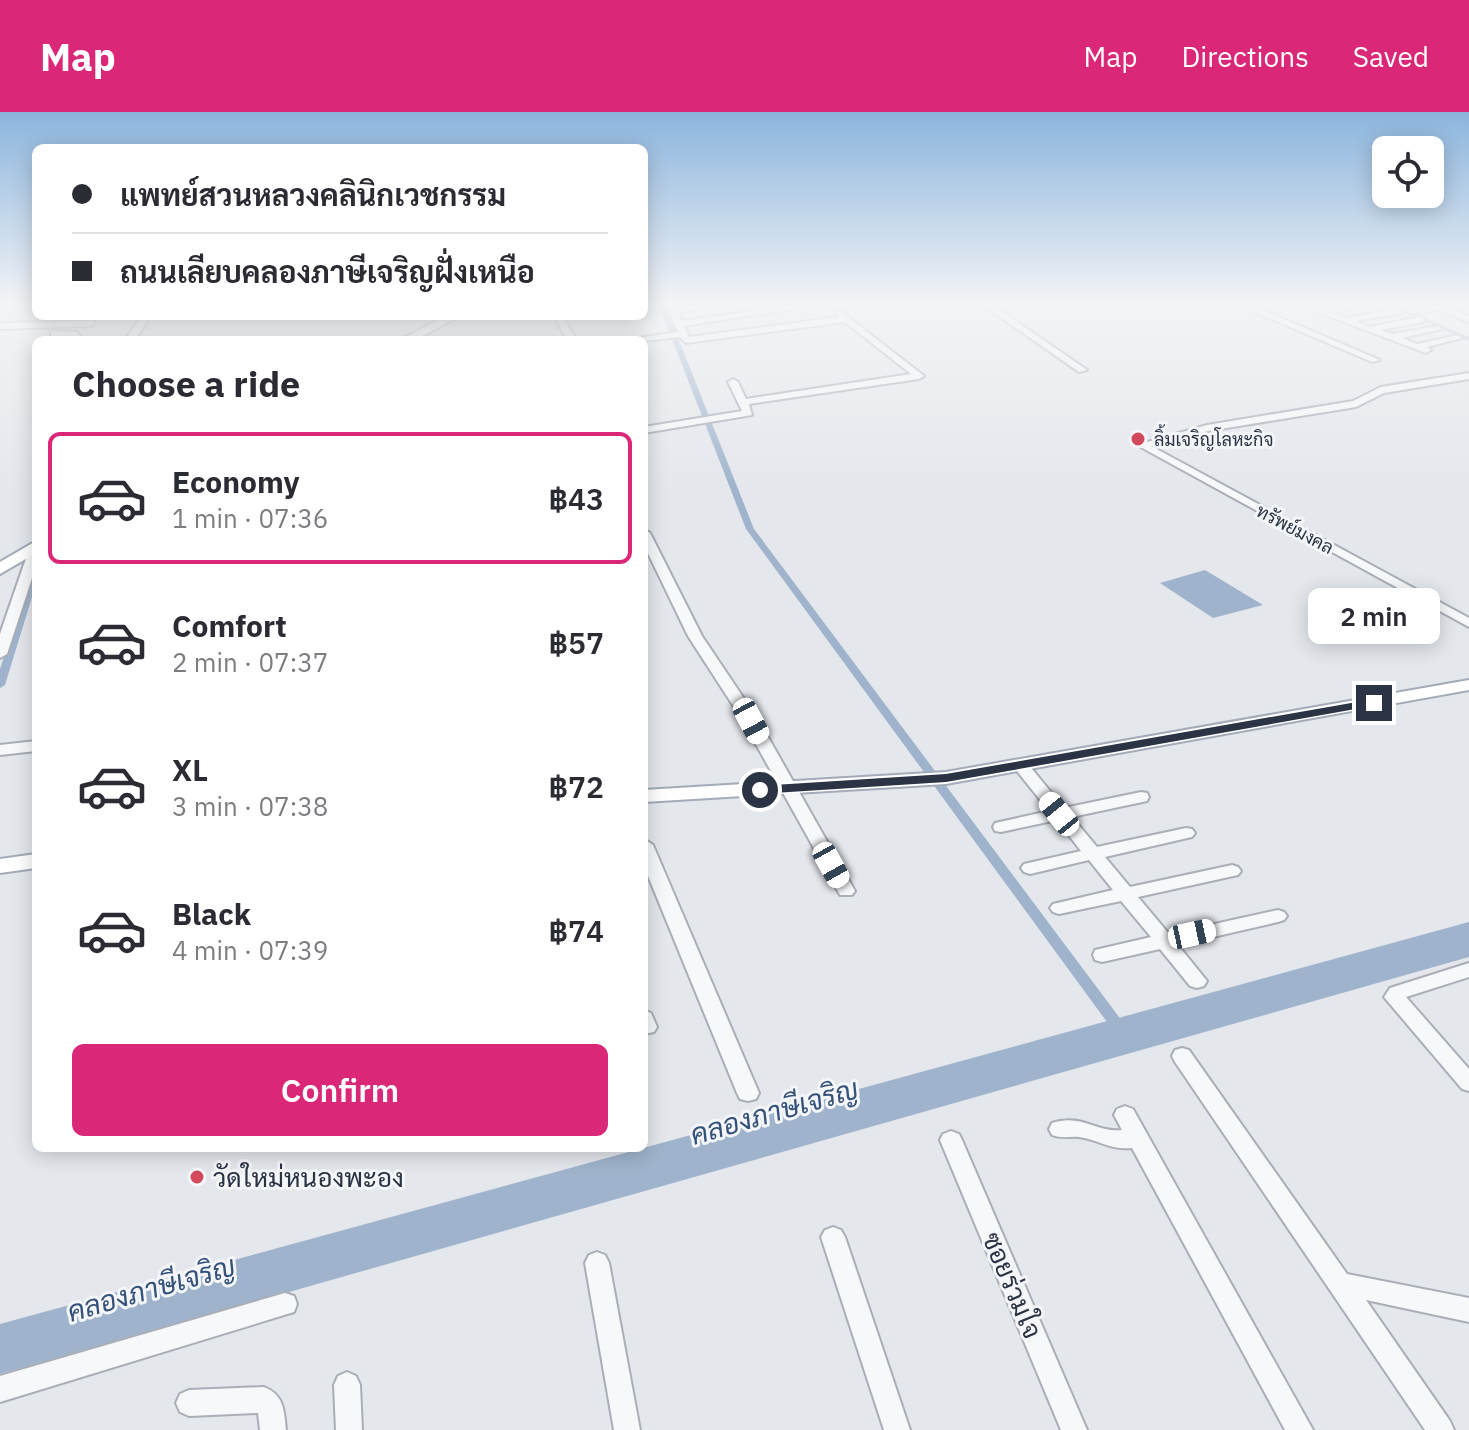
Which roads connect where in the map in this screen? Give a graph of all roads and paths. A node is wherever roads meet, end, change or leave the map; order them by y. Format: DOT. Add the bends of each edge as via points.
graph roads {
  1 [pos="904,365"];
  2 [pos="1074,365"];
  3 [pos="1082,370"];
  4 [pos="1469,376"];
  5 [pos="733,382"];
  6 [pos="743,402"];
  7 [pos="648,429"];
  8 [pos="32,534"];
  9 [pos="648,541"];
  10 [pos="32,549"];
  11 [pos="0,553"];
  12 [pos="32,559"];
  13 [pos="0,569"];
  14 [pos="1469,623"];
  15 [pos="0,654"];
  16 [pos="1469,685"];
  17 [pos="32,746"];
  18 [pos="0,750"];
  19 [pos="1021,766"];
  20 [pos="788,788"];
  21 [pos="648,796"];
  22 [pos="1141,797"];
  23 [pos="1059,814"];
  24 [pos="1001,827"];
  25 [pos="1186,833"];
  26 [pos="1090,853"];
  27 [pos="648,855"];
  28 [pos="32,862"];
  29 [pos="0,866"];
  30 [pos="1030,868"];
  31 [pos="1232,871"];
  32 [pos="846,891"];
  33 [pos="1123,893"];
  34 [pos="1059,908"];
  35 [pos="1278,916"];
  36 [pos="1163,941"];
  37 [pos="1102,955"];
  38 [pos="1469,970"];
  39 [pos="1197,981"];
  40 [pos="1182,1056"];
  41 [pos="1469,1083"];
  42 [pos="748,1093"];
  43 [pos="1125,1115"];
  44 [pos="1060,1129"];
  45 [pos="1137,1138"];
  46 [pos="951,1140"];
  47 [pos="833,1237"];
  48 [pos="597,1263"];
  49 [pos="1340,1284"];
  50 [pos="285,1304"];
  51 [pos="1469,1310"];
  52 [pos="347,1385"];
  53 [pos="0,1389"];
  54 [pos="189,1403"];
  55 [pos="273,1430"];
  56 [pos="349,1430"];
  57 [pos="627,1430"];
  58 [pos="897,1430"];
  59 [pos="1074,1430"];
  60 [pos="1300,1430"];
  61 [pos="1441,1430"];
  1 -- 6 [label="street" via="919,376"];
  2 -- 3 [label="street"];
  4 -- 14 [label="street, ทรัพย์มงคล" via="1381,390 1356,404 1142,445"];
  5 -- 6 [label="street"];
  6 -- 7 [label="street" via="748,413"];
  8 -- 11 [label="main road"];
  9 -- 20 [label="street" via="695,636"];
  10 -- 13 [label="main road"];
  12 -- 15 [label="street"];
  16 -- 19 [label="main road"];
  17 -- 18 [label="street"];
  19 -- 20 [label="main road" via="938,779"];
  19 -- 23 [label="street"];
  20 -- 21 [label="main road"];
  20 -- 32 [label="street"];
  22 -- 23 [label="street"];
  23 -- 24 [label="street"];
  23 -- 26 [label="street"];
  25 -- 26 [label="street"];
  26 -- 30 [label="street"];
  26 -- 33 [label="street"];
  27 -- 42 [label="street"];
  28 -- 29 [label="main road"];
  31 -- 33 [label="street"];
  33 -- 34 [label="street"];
  33 -- 36 [label="street"];
  35 -- 36 [label="street"];
  36 -- 37 [label="street"];
  36 -- 39 [label="street"];
  38 -- 41 [label="street" via="1395,995"];
  40 -- 49 [label="street"];
  43 -- 45 [label="street"];
  44 -- 45 [label="street" via="1079,1128 1115,1140"];
  45 -- 60 [label="street"];
  46 -- 59 [label="street, ซอยร่วมใจ"];
  47 -- 58 [label="street"];
  48 -- 57 [label="street"];
  49 -- 51 [label="street"];
  49 -- 61 [label="street"];
  50 -- 53 [label="street"];
  52 -- 56 [label="street"];
  54 -- 55 [label="street" via="264,1400 271,1407"];
}
